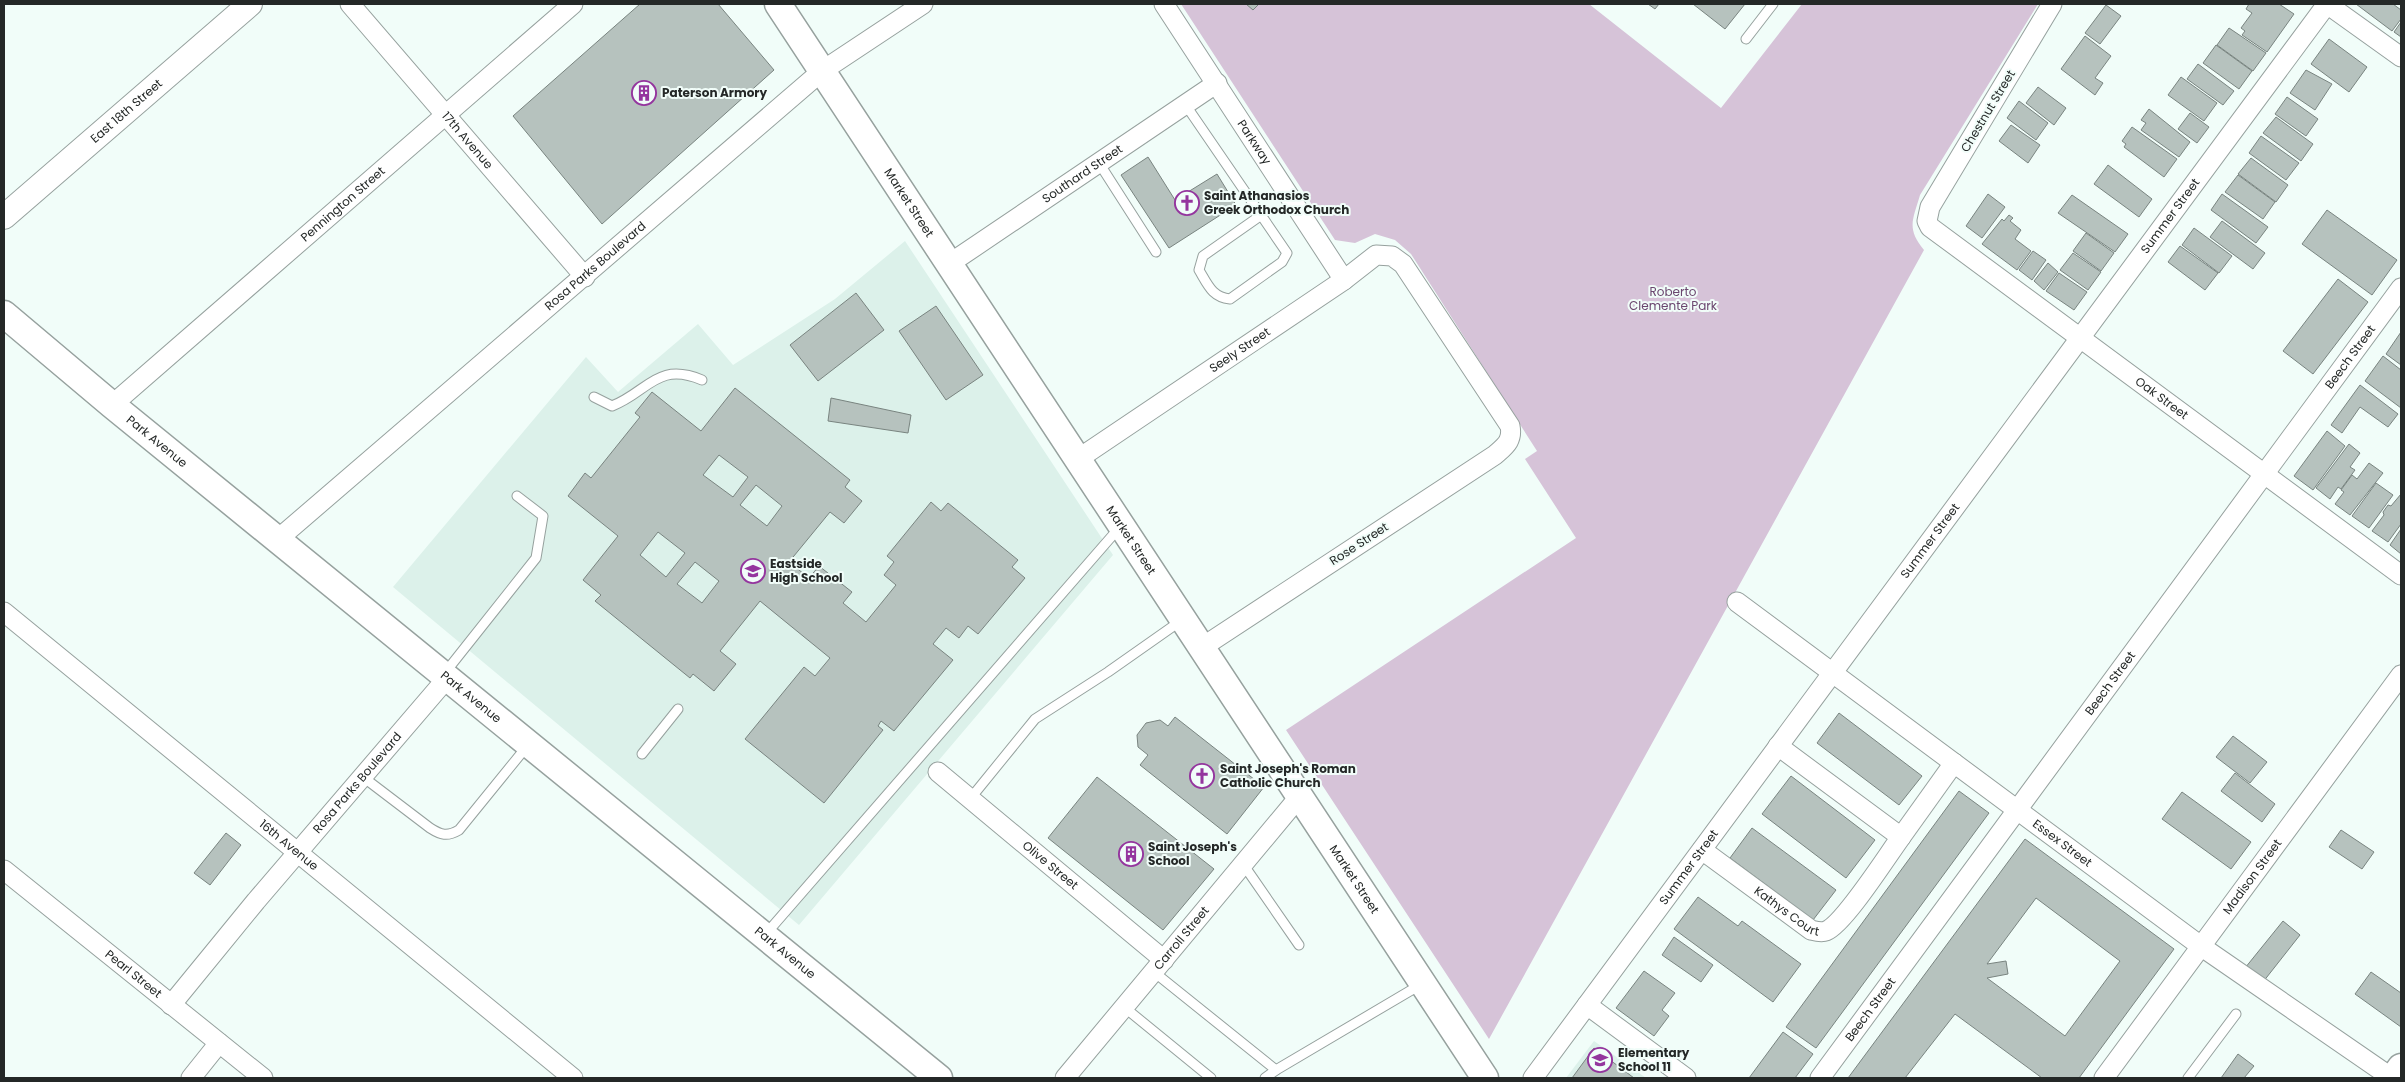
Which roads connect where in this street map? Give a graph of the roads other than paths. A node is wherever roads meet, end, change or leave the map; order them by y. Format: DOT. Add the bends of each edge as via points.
graph roads {
  1 [pos="250,4"];
  2 [pos="350,4"];
  3 [pos="574,4"];
  4 [pos="778,4"];
  5 [pos="923,4"];
  6 [pos="1164,4"];
  7 [pos="1773,4"];
  8 [pos="2052,4"];
  9 [pos="2327,4"];
  10 [pos="1746,39"];
  11 [pos="2401,57"];
  12 [pos="822,71"];
  13 [pos="1217,83"];
  14 [pos="1185,104"];
  15 [pos="446,115"];
  16 [pos="1099,162"];
  17 [pos="1260,216"];
  18 [pos="4,217"];
  19 [pos="1927,219"];
  20 [pos="1156,252"];
  21 [pos="949,264"];
  22 [pos="585,277"];
  23 [pos="1344,280"];
  24 [pos="2401,288"];
  25 [pos="4,314"];
  26 [pos="2080,339"];
  27 [pos="702,380"];
  28 [pos="594,396"];
  29 [pos="112,405"];
  30 [pos="1512,434"];
  31 [pos="1078,459"];
  32 [pos="2265,474"];
  33 [pos="517,496"];
  34 [pos="1121,526"];
  35 [pos="277,540"];
  36 [pos="2401,575"];
  37 [pos="1738,602"];
  38 [pos="4,612"];
  39 [pos="1182,620"];
  40 [pos="1201,648"];
  41 [pos="1832,672"];
  42 [pos="2401,675"];
  43 [pos="446,676"];
  44 [pos="678,709"];
  45 [pos="530,743"];
  46 [pos="1778,746"];
  47 [pos="642,754"];
  48 [pos="1954,763"];
  49 [pos="938,772"];
  50 [pos="363,777"];
  51 [pos="1299,797"];
  52 [pos="970,799"];
  53 [pos="2017,809"];
  54 [pos="1901,837"];
  55 [pos="1702,850"];
  56 [pos="298,852"];
  57 [pos="1243,864"];
  58 [pos="4,870"];
  59 [pos="765,935"];
  60 [pos="1299,945"];
  61 [pos="2202,947"];
  62 [pos="1159,966"];
  63 [pos="1422,984"];
  64 [pos="171,1005"];
  65 [pos="1587,1005"];
  66 [pos="1124,1007"];
  67 [pos="2236,1014"];
  68 [pos="219,1044"];
  69 [pos="2401,1067"];
  70 [pos="1276,1070"];
  71 [pos="191,1078"];
  72 [pos="263,1078"];
  73 [pos="573,1078"];
  74 [pos="939,1078"];
  75 [pos="1065,1078"];
  76 [pos="1211,1078"];
  77 [pos="1265,1078"];
  78 [pos="1485,1078"];
  79 [pos="1533,1078"];
  80 [pos="1686,1078"];
  81 [pos="1820,1078"];
  82 [pos="2104,1078"];
  83 [pos="2188,1078"];
  84 [pos="2392,1078"];
  1 -- 18 [label="street, East 18th Street"];
  2 -- 15 [label="street, 17th Avenue"];
  3 -- 15 [label="street, Pennington Street"];
  4 -- 12 [label="main road, Market Street"];
  5 -- 12 [label="street, Rosa Parks Boulevard"];
  6 -- 13 [label="street, Parkway"];
  7 -- 10 [label="lane"];
  8 -- 19 [label="street, Chestnut Street" via="1930,207"];
  9 -- 11 [label="street"];
  9 -- 26 [label="street, Summer Street"];
  12 -- 21 [label="main road, Market Street"];
  12 -- 22 [label="street, Rosa Parks Boulevard"];
  13 -- 14 [label="street, Southard Street"];
  13 -- 23 [label="street, Parkway"];
  14 -- 16 [label="street, Southard Street"];
  14 -- 17 [label="lane"];
  15 -- 22 [label="street, 17th Avenue"];
  15 -- 29 [label="street, Pennington Street"];
  16 -- 20 [label="lane"];
  16 -- 21 [label="street, Southard Street"];
  17 -- 17 [label="lane" via="1287,253 1282,262 1230,299 1220,298 1212,292 1199,270 1203,256"];
  19 -- 26 [label="street, Oak Street" via="1935,233"];
  21 -- 31 [label="main road, Market Street"];
  22 -- 35 [label="street, Rosa Parks Boulevard"];
  23 -- 30 [label="street, Seely Street" via="1376,255 1392,256 1403,264 1510,426"];
  23 -- 31 [label="street, Seely Street"];
  24 -- 32 [label="street, Beech Street"];
  25 -- 29 [label="main road, Park Avenue"];
  26 -- 32 [label="street, Oak Street"];
  26 -- 41 [label="street, Summer Street"];
  27 -- 28 [label="lane" via="687,373 658,377 612,406"];
  29 -- 35 [label="main road, Park Avenue"];
  30 -- 40 [label="street, Rose Street" via="1510,441 1495,455"];
  31 -- 34 [label="main road, Market Street"];
  32 -- 36 [label="street, Oak Street"];
  32 -- 53 [label="street, Beech Street"];
  33 -- 43 [label="lane" via="543,516 536,558"];
  34 -- 39 [label="main road, Market Street"];
  34 -- 59 [label="lane"];
  35 -- 43 [label="main road, Park Avenue"];
  37 -- 41 [label="street, Essex Street"];
  38 -- 56 [label="street, 16th Avenue"];
  39 -- 40 [label="main road, Market Street"];
  39 -- 52 [label="lane" via="1035,719"];
  40 -- 51 [label="main road, Market Street"];
  41 -- 46 [label="street, Summer Street"];
  41 -- 48 [label="street, Essex Street"];
  42 -- 61 [label="street, Madison Street"];
  43 -- 45 [label="main road, Park Avenue"];
  43 -- 50 [label="street, Rosa Parks Boulevard"];
  44 -- 47 [label="lane"];
  45 -- 50 [label="lane" via="458,830 450,835 442,835 430,828"];
  45 -- 59 [label="main road, Park Avenue"];
  46 -- 54 [label="street"];
  46 -- 55 [label="street, Summer Street"];
  48 -- 53 [label="street, Essex Street"];
  48 -- 54 [label="street, Kathys Court"];
  49 -- 52 [label="street, Olive Street"];
  50 -- 56 [label="street, Rosa Parks Boulevard"];
  51 -- 57 [label="street, Carroll Street"];
  51 -- 63 [label="main road, Market Street"];
  52 -- 62 [label="street, Olive Street"];
  53 -- 61 [label="street, Essex Street"];
  53 -- 81 [label="street, Beech Street"];
  54 -- 55 [label="street, Kathys Court" via="1834,926 1824,932 1811,930"];
  55 -- 65 [label="street, Summer Street"];
  56 -- 64 [label="street, Rosa Parks Boulevard"];
  56 -- 73 [label="street, 16th Avenue"];
  57 -- 60 [label="lane"];
  57 -- 62 [label="street, Carroll Street"];
  58 -- 64 [label="street, Pearl Street"];
  59 -- 74 [label="main road, Park Avenue"];
  61 -- 82 [label="street, Madison Street"];
  61 -- 84 [label="street, Essex Street"];
  62 -- 66 [label="street, Carroll Street"];
  62 -- 70 [label="lane"];
  63 -- 70 [label="lane"];
  63 -- 78 [label="main road, Market Street"];
  64 -- 68 [label="street, Pearl Street"];
  65 -- 79 [label="street, Summer Street"];
  65 -- 80 [label="street"];
  66 -- 75 [label="street, Carroll Street"];
  66 -- 76 [label="lane"];
  67 -- 83 [label="lane"];
  68 -- 71 [label="street"];
  68 -- 72 [label="street, Pearl Street"];
  69 -- 84 [label="main road"];
  70 -- 77 [label="lane"];
}
